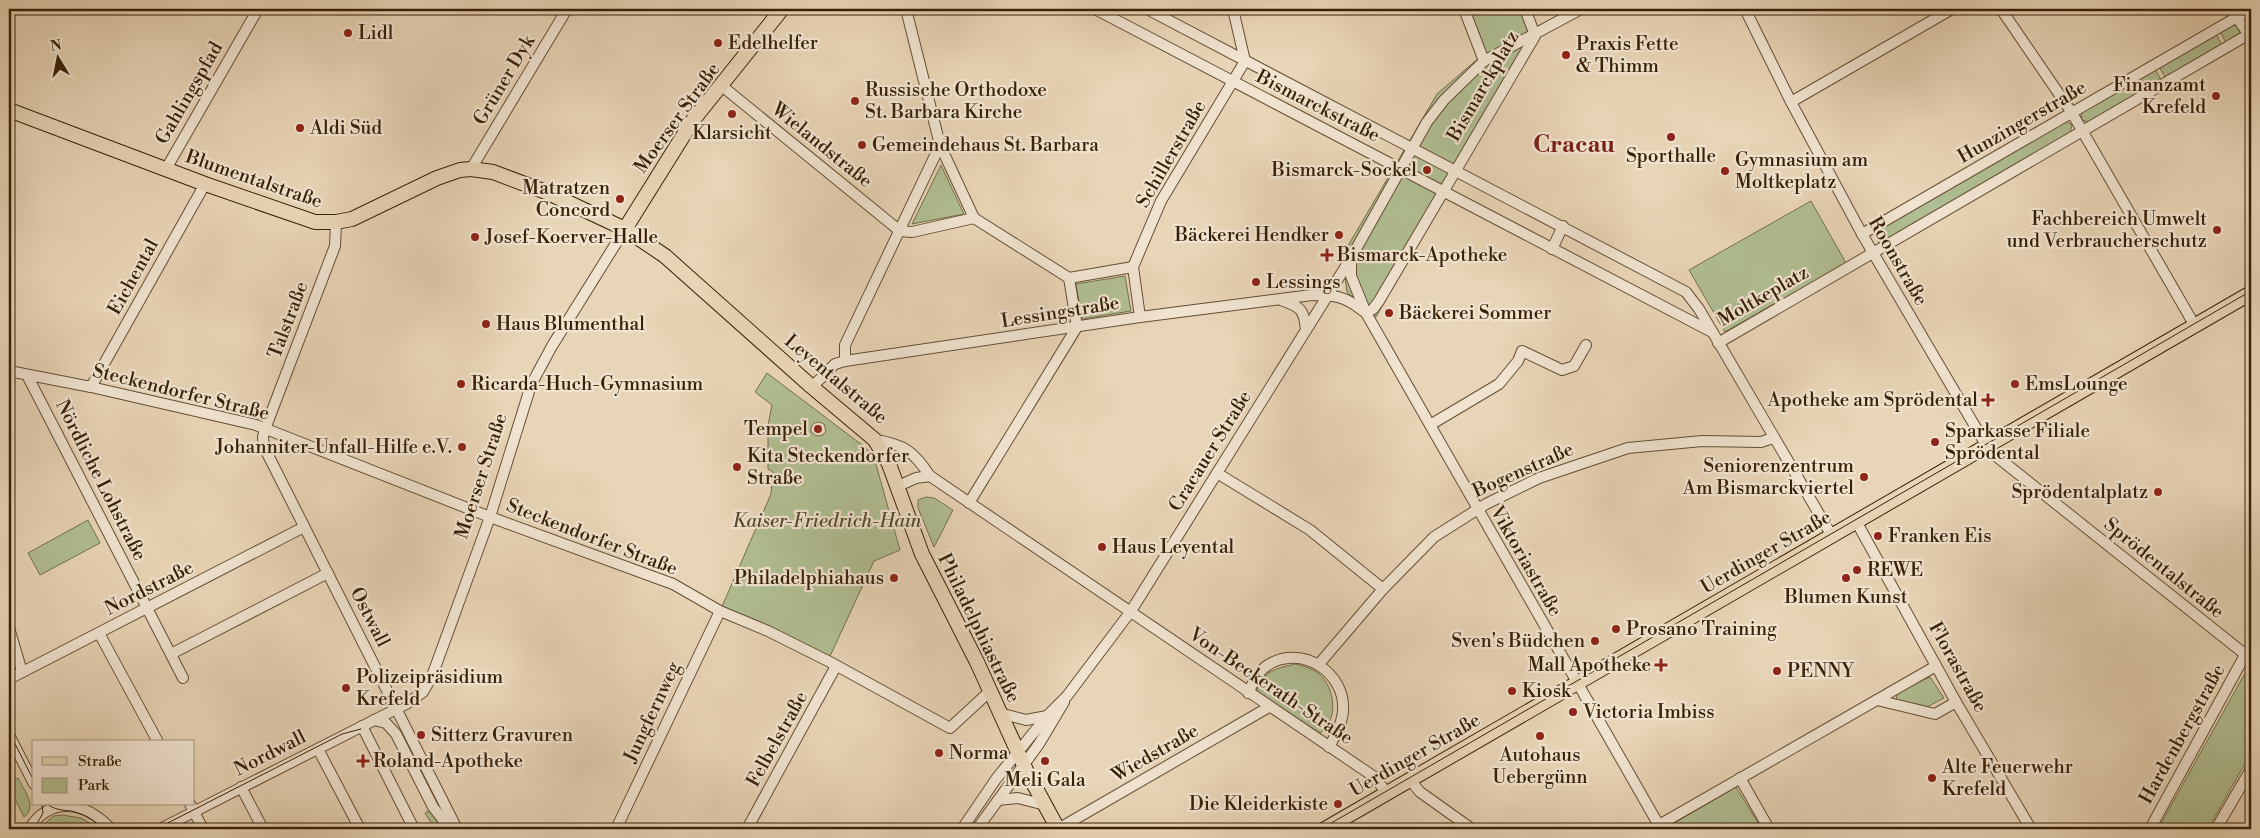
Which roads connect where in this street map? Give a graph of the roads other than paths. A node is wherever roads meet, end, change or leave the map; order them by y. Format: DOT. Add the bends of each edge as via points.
graph roads {
  1 [pos="258,9"];
  2 [pos="567,9"];
  3 [pos="782,9"];
  4 [pos="906,9"];
  5 [pos="1095,9"];
  6 [pos="1147,9"];
  7 [pos="1233,9"];
  8 [pos="1464,9"];
  9 [pos="1525,9"];
  10 [pos="1581,9"];
  11 [pos="1745,9"];
  12 [pos="1952,9"];
  13 [pos="2001,9"];
  14 [pos="2251,9"];
  15 [pos="2234,13"];
  16 [pos="1535,35"];
  17 [pos="2250,35"];
  18 [pos="1245,61"];
  19 [pos="1484,61"];
  20 [pos="1234,83"];
  21 [pos="722,86"];
  22 [pos="1791,102"];
  23 [pos="9,110"];
  24 [pos="2072,113"];
  25 [pos="2082,131"];
  26 [pos="940,146"];
  27 [pos="1412,150"];
  28 [pos="166,169"];
  29 [pos="471,169"];
  30 [pos="1402,169"];
  31 [pos="1454,172"];
  32 [pos="205,184"];
  33 [pos="1443,190"];
  34 [pos="974,218"];
  35 [pos="336,222"];
  36 [pos="1563,226"];
  37 [pos="624,229"];
  38 [pos="900,231"];
  39 [pos="1862,234"];
  40 [pos="1552,249"];
  41 [pos="1872,252"];
  42 [pos="1351,258"];
  43 [pos="1133,267"];
  44 [pos="1069,278"];
  45 [pos="1665,280"];
  46 [pos="2251,293"];
  47 [pos="1327,295"];
  48 [pos="1280,299"];
  49 [pos="1366,313"];
  50 [pos="1140,317"];
  51 [pos="2194,326"];
  52 [pos="1077,327"];
  53 [pos="1306,330"];
  54 [pos="1712,332"];
  55 [pos="1718,343"];
  56 [pos="1586,345"];
  57 [pos="845,361"];
  58 [pos="9,371"];
  59 [pos="27,375"];
  60 [pos="91,387"];
  61 [pos="812,387"];
  62 [pos="1430,425"];
  63 [pos="265,429"];
  64 [pos="1773,438"];
  65 [pos="876,440"];
  66 [pos="1986,446"];
  67 [pos="1217,473"];
  68 [pos="930,476"];
  69 [pos="896,487"];
  70 [pos="969,503"];
  71 [pos="1476,509"];
  72 [pos="490,517"];
  73 [pos="1856,521"];
  74 [pos="304,527"];
  75 [pos="1832,536"];
  76 [pos="328,573"];
  77 [pos="1383,589"];
  78 [pos="147,608"];
  79 [pos="720,610"];
  80 [pos="1130,611"];
  81 [pos="9,628"];
  82 [pos="99,633"];
  83 [pos="171,654"];
  84 [pos="2248,657"];
  85 [pos="1318,664"];
  86 [pos="836,666"];
  87 [pos="1936,666"];
  88 [pos="22,672"];
  89 [pos="183,678"];
  90 [pos="9,679"];
  91 [pos="1577,683"];
  92 [pos="989,692"];
  93 [pos="1248,693"];
  94 [pos="1067,696"];
  95 [pos="1877,700"];
  96 [pos="1956,702"];
  97 [pos="1269,707"];
  98 [pos="397,709"];
  99 [pos="999,713"];
  100 [pos="1046,716"];
  101 [pos="374,720"];
  102 [pos="362,726"];
  103 [pos="9,736"];
  104 [pos="157,740"];
  105 [pos="1330,747"];
  106 [pos="318,748"];
  107 [pos="1021,758"];
  108 [pos="2251,769"];
  109 [pos="1740,778"];
  110 [pos="32,780"];
  111 [pos="1410,780"];
  112 [pos="241,787"];
  113 [pos="1388,794"];
  114 [pos="998,800"];
  115 [pos="1045,805"];
  116 [pos="64,806"];
  117 [pos="77,806"];
  118 [pos="45,807"];
  119 [pos="192,808"];
  120 [pos="1660,827"];
  121 [pos="22,829"];
  122 [pos="28,829"];
  123 [pos="111,829"];
  124 [pos="160,829"];
  125 [pos="203,829"];
  126 [pos="262,829"];
  127 [pos="360,829"];
  128 [pos="414,829"];
  129 [pos="450,829"];
  130 [pos="457,829"];
  131 [pos="616,829"];
  132 [pos="747,829"];
  133 [pos="962,829"];
  134 [pos="977,829"];
  135 [pos="1058,829"];
  136 [pos="1325,829"];
  137 [pos="1472,829"];
  138 [pos="1769,829"];
  139 [pos="2031,829"];
  140 [pos="2150,829"];
  141 [pos="2216,829"];
  1 -- 28 [label="street, Gahlingspfad"];
  2 -- 29 [label="street, Grüner Dyk"];
  3 -- 21 [label="main road, Moerser Straße"];
  4 -- 26 [label="street"];
  5 -- 20 [label="street, Bismarckstraße"];
  6 -- 18 [label="street, Bismarckstraße"];
  7 -- 18 [label="street, Bismarckstraße"];
  8 -- 19 [label="street"];
  9 -- 16 [label="street"];
  10 -- 16 [label="street"];
  11 -- 22 [label="street, Roonstraße"];
  12 -- 22 [label="street"];
  13 -- 24 [label="street"];
  14 -- 15 [label="street, Hunzingerstraße"];
  15 -- 17 [label="street"];
  15 -- 24 [label="street, Hunzingerstraße"];
  16 -- 19 [label="street, Bismarckplatz"];
  16 -- 31 [label="street, Bismarckplatz"];
  17 -- 25 [label="street, Hunzingerstraße"];
  18 -- 20 [label="street, Schillerstraße"];
  18 -- 27 [label="street, Bismarckstraße"];
  19 -- 27 [label="street, Bismarckplatz" via="1444,100"];
  20 -- 30 [label="street, Bismarckstraße"];
  20 -- 43 [label="street, Schillerstraße" via="1162,201"];
  21 -- 37 [label="main road, Moerser Straße" via="677,143"];
  21 -- 38 [label="street, Wielandstraße"];
  22 -- 39 [label="street, Roonstraße"];
  23 -- 28 [label="main road, Blumentalstraße"];
  24 -- 25 [label="street"];
  24 -- 39 [label="street, Hunzingerstraße"];
  25 -- 41 [label="street, Hunzingerstraße"];
  25 -- 51 [label="street"];
  26 -- 34 [label="street"];
  26 -- 38 [label="street"];
  27 -- 30 [label="street, Bismarckplatz"];
  27 -- 31 [label="street, Bismarckstraße"];
  28 -- 32 [label="main road, Blumentalstraße"];
  29 -- 35 [label="main road, Blumentalstraße" via="449,173 363,215"];
  29 -- 37 [label="main road, Blumentalstraße" via="502,174"];
  30 -- 33 [label="street, Bismarckstraße"];
  30 -- 42 [label="street, Bismarckplatz"];
  31 -- 33 [label="street, Bismarckplatz"];
  31 -- 36 [label="street, Bismarckstraße"];
  32 -- 35 [label="main road, Blumentalstraße" via="315,222"];
  32 -- 60 [label="street, Eichental"];
  33 -- 40 [label="street, Bismarckstraße"];
  33 -- 49 [label="street, Bismarckplatz" via="1379,302"];
  34 -- 38 [label="street" via="912,232"];
  34 -- 44 [label="street"];
  35 -- 63 [label="street, Talstraße" via="335,246"];
  36 -- 40 [label="street"];
  36 -- 45 [label="street, Bismarckstraße"];
  37 -- 61 [label="main road, Leyentalstraße" via="666,256"];
  37 -- 72 [label="street, Moerser Straße" via="530,385"];
  38 -- 57 [label="street" via="845,345"];
  39 -- 41 [label="street, Roonstraße"];
  40 -- 54 [label="street, Bismarckstraße"];
  41 -- 55 [label="street, Moltkeplatz"];
  41 -- 66 [label="street, Roonstraße"];
  42 -- 47 [label="street, Bismarckplatz"];
  42 -- 49 [label="street, Viktoriastraße" via="1351,276"];
  43 -- 44 [label="street"];
  43 -- 50 [label="street"];
  44 -- 52 [label="street"];
  45 -- 54 [label="street, Moltkeplatz" via="1694,300"];
  46 -- 51 [label="main road, Uerdinger Straße"];
  47 -- 48 [label="street, Lessingstraße"];
  47 -- 49 [label="street, Viktoriastraße" via="1351,301"];
  47 -- 53 [label="street, Cracauer Straße"];
  48 -- 50 [label="street, Lessingstraße"];
  48 -- 53 [label="street" via="1303,311"];
  49 -- 62 [label="street, Viktoriastraße"];
  50 -- 52 [label="street, Lessingstraße"];
  51 -- 66 [label="main road, Uerdinger Straße"];
  52 -- 57 [label="street, Lessingstraße"];
  52 -- 70 [label="street"];
  53 -- 67 [label="street, Cracauer Straße"];
  54 -- 55 [label="street, Moltkeplatz"];
  55 -- 64 [label="street"];
  56 -- 62 [label="street" via="1574,366 1562,370 1522,351 1499,384"];
  57 -- 61 [label="street" via="835,364"];
  58 -- 59 [label="street, Steckendorfer Straße"];
  59 -- 60 [label="street, Steckendorfer Straße"];
  59 -- 78 [label="street, Nördliche Lohstraße"];
  60 -- 63 [label="street, Steckendorfer Straße"];
  61 -- 65 [label="main road, Leyentalstraße"];
  62 -- 71 [label="street, Viktoriastraße"];
  63 -- 72 [label="street, Steckendorfer Straße"];
  63 -- 74 [label="street, Ostwall" via="264,447"];
  64 -- 71 [label="street, Bogenstraße" via="1762,442 1702,441 1628,448 1539,478"];
  64 -- 75 [label="street"];
  65 -- 68 [label="street, Leyentalstraße" via="896,443 917,458"];
  65 -- 69 [label="main road, Philadelphiastraße" via="889,464"];
  66 -- 73 [label="main road, Uerdinger Straße"];
  66 -- 84 [label="street, Sprödentalstraße"];
  67 -- 77 [label="street" via="1310,530"];
  67 -- 80 [label="street, Cracauer Straße"];
  68 -- 69 [label="street"];
  68 -- 70 [label="street, Leyentalstraße"];
  69 -- 92 [label="main road, Philadelphiastraße" via="922,554"];
  70 -- 80 [label="street, Leyentalstraße"];
  71 -- 77 [label="street, Bogenstraße" via="1434,537"];
  71 -- 91 [label="street, Viktoriastraße"];
  72 -- 79 [label="street, Steckendorfer Straße" via="673,584"];
  72 -- 98 [label="street, Moerser Straße" via="429,683 420,696"];
  73 -- 75 [label="main road, Uerdinger Straße"];
  73 -- 87 [label="street, Florastraße"];
  74 -- 76 [label="street, Ostwall"];
  74 -- 78 [label="street, Nordstraße"];
  75 -- 91 [label="main road, Uerdinger Straße"];
  76 -- 83 [label="street"];
  76 -- 98 [label="street, Ostwall"];
  77 -- 85 [label="street, Bogenstraße"];
  78 -- 82 [label="street, Nordstraße"];
  78 -- 83 [label="street, Nördliche Lohstraße"];
  79 -- 86 [label="street, Steckendorfer Straße"];
  79 -- 131 [label="street, Jungfernweg"];
  80 -- 93 [label="street, Von-Beckerath-Straße"];
  80 -- 94 [label="street, Cracauer Straße"];
  81 -- 88 [label="street"];
  82 -- 88 [label="street, Nordstraße"];
  82 -- 104 [label="street"];
  83 -- 89 [label="street, Nördliche Lohstraße"];
  84 -- 140 [label="street, Hardenbergstraße"];
  85 -- 93 [label="street" via="1304,658 1285,657 1267,665"];
  85 -- 105 [label="street" via="1334,680 1343,710"];
  86 -- 92 [label="street, Steckendorfer Straße" via="950,728"];
  86 -- 132 [label="street, Felbelstraße"];
  87 -- 95 [label="street"];
  87 -- 96 [label="street, Florastraße"];
  88 -- 90 [label="street, Nordstraße"];
  91 -- 111 [label="main road, Uerdinger Straße"];
  91 -- 120 [label="street, Viktoriastraße"];
  92 -- 99 [label="main road, Philadelphiastraße"];
  93 -- 97 [label="street, Von-Beckerath-Straße"];
  94 -- 100 [label="street, Cracauer Straße"];
  94 -- 107 [label="street, Cracauer Straße" via="1054,721"];
  95 -- 96 [label="street" via="1935,714"];
  95 -- 109 [label="street"];
  96 -- 139 [label="street, Florastraße"];
  97 -- 105 [label="street, Von-Beckerath-Straße"];
  97 -- 135 [label="street, Wiedstraße"];
  98 -- 101 [label="street, Nordwall"];
  98 -- 130 [label="street, Ostwall"];
  99 -- 100 [label="street" via="1026,720"];
  99 -- 107 [label="main road, Philadelphiastraße"];
  100 -- 107 [label="street, Cracauer Straße"];
  101 -- 102 [label="street, Nordwall"];
  101 -- 129 [label="street" via="386,723 396,734 433,807"];
  102 -- 106 [label="street, Nordwall"];
  102 -- 128 [label="street"];
  103 -- 110 [label="street"];
  105 -- 113 [label="street, Von-Beckerath-Straße" via="1373,776"];
  106 -- 112 [label="street, Nordwall"];
  106 -- 127 [label="street"];
  107 -- 114 [label="street"];
  107 -- 115 [label="main road, Philadelphiastraße"];
  107 -- 133 [label="street" via="981,799"];
  108 -- 141 [label="street"];
  109 -- 120 [label="street"];
  109 -- 138 [label="street"];
  111 -- 113 [label="main road, Uerdinger Straße"];
  111 -- 137 [label="street" via="1420,792"];
  112 -- 119 [label="street, Nordwall"];
  112 -- 126 [label="street"];
  113 -- 136 [label="main road, Uerdinger Straße"];
  114 -- 115 [label="street" via="1018,798"];
  114 -- 134 [label="street"];
  115 -- 135 [label="main road, Philadelphiastraße"];
  116 -- 118 [label="street"];
  117 -- 123 [label="street"];
  118 -- 122 [label="street"];
  119 -- 124 [label="street, Nordwall"];
  119 -- 125 [label="street"];
  121 -- 122 [label="street"];
}
